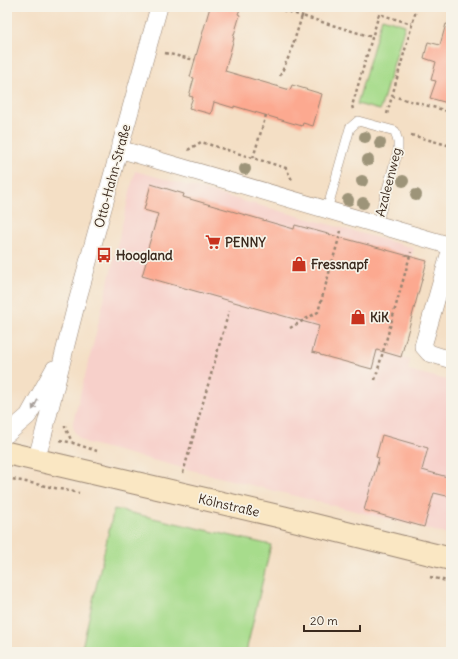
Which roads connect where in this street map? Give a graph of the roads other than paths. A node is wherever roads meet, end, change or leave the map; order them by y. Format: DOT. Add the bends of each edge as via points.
graph roads {
  1 [pos="159,7"];
  2 [pos="119,149"];
  3 [pos="327,210"];
  4 [pos="377,224"];
  5 [pos="451,247"];
  6 [pos="66,346"];
  7 [pos="451,360"];
  8 [pos="7,434"];
  9 [pos="7,453"];
  10 [pos="36,460"];
  11 [pos="451,559"];
  1 -- 2 [label="street, Otto-Hahn-Straße"];
  2 -- 3 [label="street, Azaleenweg"];
  2 -- 6 [label="street, Otto-Hahn-Straße"];
  3 -- 4 [label="street, Azaleenweg"];
  3 -- 4 [label="lane, Azaleenweg" via="350,128 358,121 395,131 398,151"];
  4 -- 5 [label="street, Azaleenweg"];
  5 -- 7 [label="street, Azaleenweg" via="423,346 429,353"];
  6 -- 8 [label="street, Otto-Hahn-Straße, one-way" via="28,416"];
  6 -- 10 [label="street, Otto-Hahn-Straße"];
  9 -- 10 [label="main road, Kölnstraße"];
  10 -- 11 [label="main road, Kölnstraße"];
}
